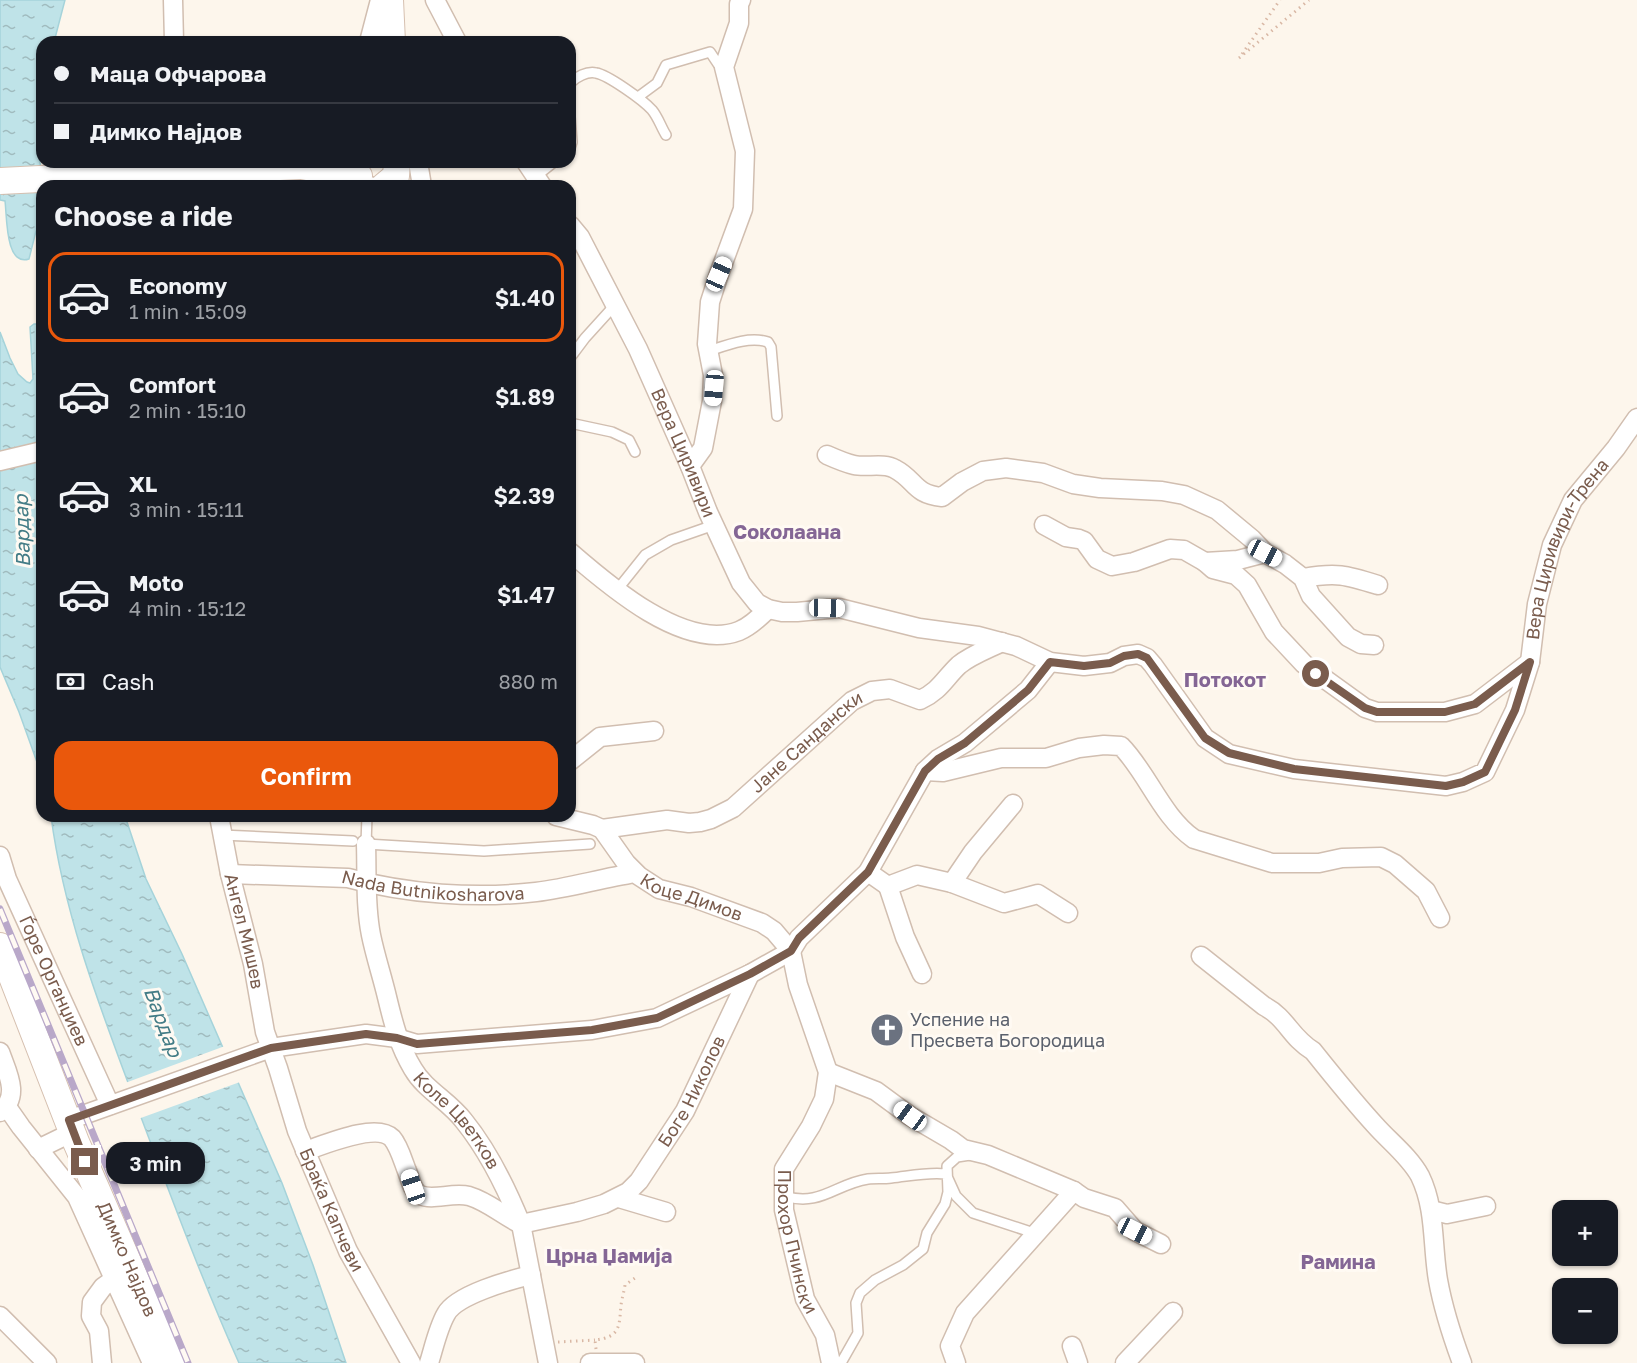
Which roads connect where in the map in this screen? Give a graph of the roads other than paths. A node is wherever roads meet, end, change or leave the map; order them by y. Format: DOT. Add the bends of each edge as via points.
graph roads {
  1 [pos="173,0"];
  2 [pos="380,0"];
  3 [pos="390,0"];
  4 [pos="435,0"];
  5 [pos="741,0"];
  6 [pos="174,36"];
  7 [pos="371,36"];
  8 [pos="392,36"];
  9 [pos="454,36"];
  10 [pos="724,67"];
  11 [pos="576,78"];
  12 [pos="638,97"];
  13 [pos="666,135"];
  14 [pos="251,168"];
  15 [pos="321,168"];
  16 [pos="547,168"];
  17 [pos="535,178"];
  18 [pos="365,179"];
  19 [pos="0,181"];
  20 [pos="576,232"];
  21 [pos="614,306"];
  22 [pos="576,350"];
  23 [pos="708,351"];
  24 [pos="777,416"];
  25 [pos="1637,418"];
  26 [pos="576,424"];
  27 [pos="36,452"];
  28 [pos="635,452"];
  29 [pos="827,455"];
  30 [pos="0,461"];
  31 [pos="690,466"];
  32 [pos="714,525"];
  33 [pos="1044,525"];
  34 [pos="1265,553"];
  35 [pos="576,557"];
  36 [pos="1205,562"];
  37 [pos="1304,578"];
  38 [pos="1378,585"];
  39 [pos="617,590"];
  40 [pos="768,609"];
  41 [pos="1002,642"];
  42 [pos="1374,645"];
  43 [pos="1050,662"];
  44 [pos="1530,662"];
  45 [pos="654,731"];
  46 [pos="576,752"];
  47 [pos="925,771"];
  48 [pos="1013,804"];
  49 [pos="576,821"];
  50 [pos="220,822"];
  51 [pos="365,822"];
  52 [pos="602,829"];
  53 [pos="221,835"];
  54 [pos="359,842"];
  55 [pos="590,844"];
  56 [pos="0,856"];
  57 [pos="868,872"];
  58 [pos="635,873"];
  59 [pos="230,874"];
  60 [pos="367,883"];
  61 [pos="952,883"];
  62 [pos="888,886"];
  63 [pos="1068,913"];
  64 [pos="1440,918"];
  65 [pos="791,951"];
  66 [pos="1201,956"];
  67 [pos="3,961"];
  68 [pos="750,974"];
  69 [pos="922,974"];
  70 [pos="397,1038"];
  71 [pos="271,1048"];
  72 [pos="0,1052"];
  73 [pos="828,1072"];
  74 [pos="110,1105"];
  75 [pos="4,1109"];
  76 [pos="71,1126"];
  77 [pos="38,1149"];
  78 [pos="305,1151"];
  79 [pos="980,1154"];
  80 [pos="946,1174"];
  81 [pos="1074,1191"];
  82 [pos="784,1196"];
  83 [pos="618,1198"];
  84 [pos="1486,1206"];
  85 [pos="1431,1210"];
  86 [pos="666,1212"];
  87 [pos="521,1224"];
  88 [pos="1037,1234"];
  89 [pos="1161,1244"];
  90 [pos="122,1273"];
  91 [pos="531,1275"];
  92 [pos="1173,1312"];
  93 [pos="0,1316"];
  94 [pos="597,1362"];
  95 [pos="47,1363"];
  96 [pos="102,1363"];
  97 [pos="152,1363"];
  98 [pos="172,1363"];
  99 [pos="411,1363"];
  100 [pos="429,1363"];
  101 [pos="548,1363"];
  102 [pos="590,1363"];
  103 [pos="635,1363"];
  104 [pos="831,1363"];
  105 [pos="841,1363"];
  106 [pos="956,1363"];
  107 [pos="1125,1363"];
  108 [pos="1462,1363"];
  1 -- 6 [label="street"];
  2 -- 7 [label="street"];
  3 -- 8 [label="main road"];
  4 -- 9 [label="street"];
  5 -- 10 [label="street" via="739,23"];
  10 -- 12 [label="lane" via="710,52 671,63 664,67 653,87"];
  10 -- 23 [label="street" via="745,151 745,184 743,209 710,302"];
  11 -- 12 [label="lane" via="597,73"];
  12 -- 13 [label="lane" via="653,111"];
  14 -- 19 [label="main road, bridge"];
  15 -- 18 [label="main road"];
  16 -- 17 [label="lane"];
  20 -- 21 [label="street, Вера Циривири"];
  21 -- 22 [label="lane"];
  21 -- 31 [label="street, Вера Циривири" via="638,349"];
  23 -- 24 [label="lane" via="744,341 768,342"];
  23 -- 31 [label="street" via="713,375 712,401 703,448"];
  25 -- 44 [label="street, Вера Циривири-Трена" via="1573,500 1552,545 1537,604"];
  26 -- 28 [label="lane" via="612,432 629,440"];
  27 -- 30 [label="street"];
  29 -- 34 [label="street" via="854,465 891,466 930,496 942,496 994,468 1043,473 1100,488 1184,495 1217,510"];
  31 -- 32 [label="street, Вера Циривири"];
  32 -- 39 [label="lane" via="671,540 645,555"];
  32 -- 40 [label="street, Вера Циривири" via="741,583 757,603"];
  33 -- 36 [label="street" via="1084,541 1097,559 1112,566 1170,549 1184,550"];
  34 -- 36 [label="street"];
  34 -- 37 [label="street"];
  35 -- 39 [label="street"];
  36 -- 44 [label="street" via="1213,569 1236,575 1247,585 1274,632 1305,664 1365,708 1377,712 1445,712 1475,704"];
  37 -- 38 [label="street" via="1344,574"];
  37 -- 42 [label="street" via="1311,596 1348,637"];
  39 -- 40 [label="street" via="667,622 703,635 740,631"];
  40 -- 41 [label="street" via="797,612 839,608 919,628"];
  41 -- 43 [label="street"];
  41 -- 52 [label="street, Јане Сандански" via="968,659 943,685 920,700 890,689 872,691 852,701 722,814 700,822 667,820"];
  43 -- 44 [label="street, Вера Циривири-Трена" via="1084,666 1138,654 1147,658 1205,738 1229,753 1294,769 1446,786 1485,772 1515,710"];
  43 -- 47 [label="street" via="1028,690"];
  45 -- 46 [label="street" via="600,737"];
  47 -- 57 [label="street"];
  47 -- 64 [label="street" via="944,772 1001,758 1046,758 1079,748 1121,746 1157,799 1194,839 1272,863 1381,857 1426,891"];
  48 -- 61 [label="street"];
  49 -- 52 [label="street"];
  50 -- 53 [label="street, Ангел Мишев"];
  51 -- 54 [label="lane"];
  52 -- 58 [label="street, Коце Димов"];
  53 -- 54 [label="lane"];
  53 -- 59 [label="street, Ангел Мишев"];
  54 -- 55 [label="lane" via="484,851"];
  54 -- 60 [label="street, Коле Цветков"];
  56 -- 74 [label="street, Ѓоре Органџиев"];
  57 -- 62 [label="street"];
  57 -- 65 [label="street" via="799,938"];
  58 -- 60 [label="street, Nada Butnikosharova" via="535,892 471,895"];
  58 -- 65 [label="street, Коце Димов" via="659,889 762,923"];
  59 -- 60 [label="street, Nada Butnikosharova" via="348,878"];
  59 -- 71 [label="street, Ангел Мишев"];
  60 -- 70 [label="street, Коле Цветков" via="371,934"];
  61 -- 62 [label="street" via="917,875"];
  61 -- 63 [label="street" via="1004,903 1038,894"];
  62 -- 69 [label="street"];
  65 -- 68 [label="street"];
  65 -- 73 [label="street, Прохор Пчински" via="798,986"];
  66 -- 85 [label="street" via="1275,1012 1300,1043 1313,1051 1411,1161"];
  67 -- 76 [label="main road, Димко Најдов"];
  68 -- 70 [label="street" via="657,1018 592,1030 417,1044"];
  68 -- 83 [label="street, Боге Николов" via="685,1111 639,1181"];
  70 -- 71 [label="street" via="366,1034"];
  70 -- 87 [label="street, Коле Цветков" via="422,1082 446,1101 486,1152"];
  71 -- 74 [label="street"];
  71 -- 78 [label="street, Браќа Капчеви"];
  72 -- 75 [label="street" via="12,1091"];
  73 -- 79 [label="street" via="876,1091 963,1149"];
  73 -- 82 [label="street, Прохор Пчински" via="825,1099 784,1169"];
  74 -- 76 [label="street"];
  75 -- 77 [label="street"];
  76 -- 77 [label="street"];
  76 -- 90 [label="main road, Димко Најдов"];
  77 -- 90 [label="street" via="77,1197"];
  78 -- 87 [label="street" via="358,1134 384,1132 392,1138 419,1194 470,1196"];
  78 -- 99 [label="street, Браќа Капчеви" via="348,1251"];
  79 -- 80 [label="lane" via="953,1160"];
  79 -- 81 [label="street"];
  80 -- 82 [label="lane" via="869,1179 817,1198"];
  80 -- 88 [label="lane" via="956,1196 973,1213"];
  80 -- 105 [label="lane" via="945,1204 930,1227 923,1249 875,1280 857,1297 858,1333"];
  81 -- 88 [label="street"];
  81 -- 89 [label="street" via="1116,1208 1135,1231"];
  82 -- 104 [label="street, Прохор Пчински" via="805,1299 825,1335"];
  83 -- 86 [label="street"];
  83 -- 87 [label="street, Боге Николов" via="578,1212"];
  84 -- 85 [label="street" via="1447,1214"];
  85 -- 108 [label="street" via="1438,1280"];
  87 -- 91 [label="street, Коле Цветков"];
  88 -- 106 [label="street" via="965,1313 951,1346"];
  90 -- 96 [label="street" via="103,1287 92,1302 91,1316 99,1331"];
  90 -- 97 [label="street"];
  90 -- 98 [label="main road, Димко Најдов"];
  91 -- 100 [label="street" via="453,1305"];
  91 -- 101 [label="street, Коле Цветков"];
  92 -- 107 [label="street"];
  93 -- 95 [label="street"];
  94 -- 102 [label="street"];
  94 -- 103 [label="street"];
}
